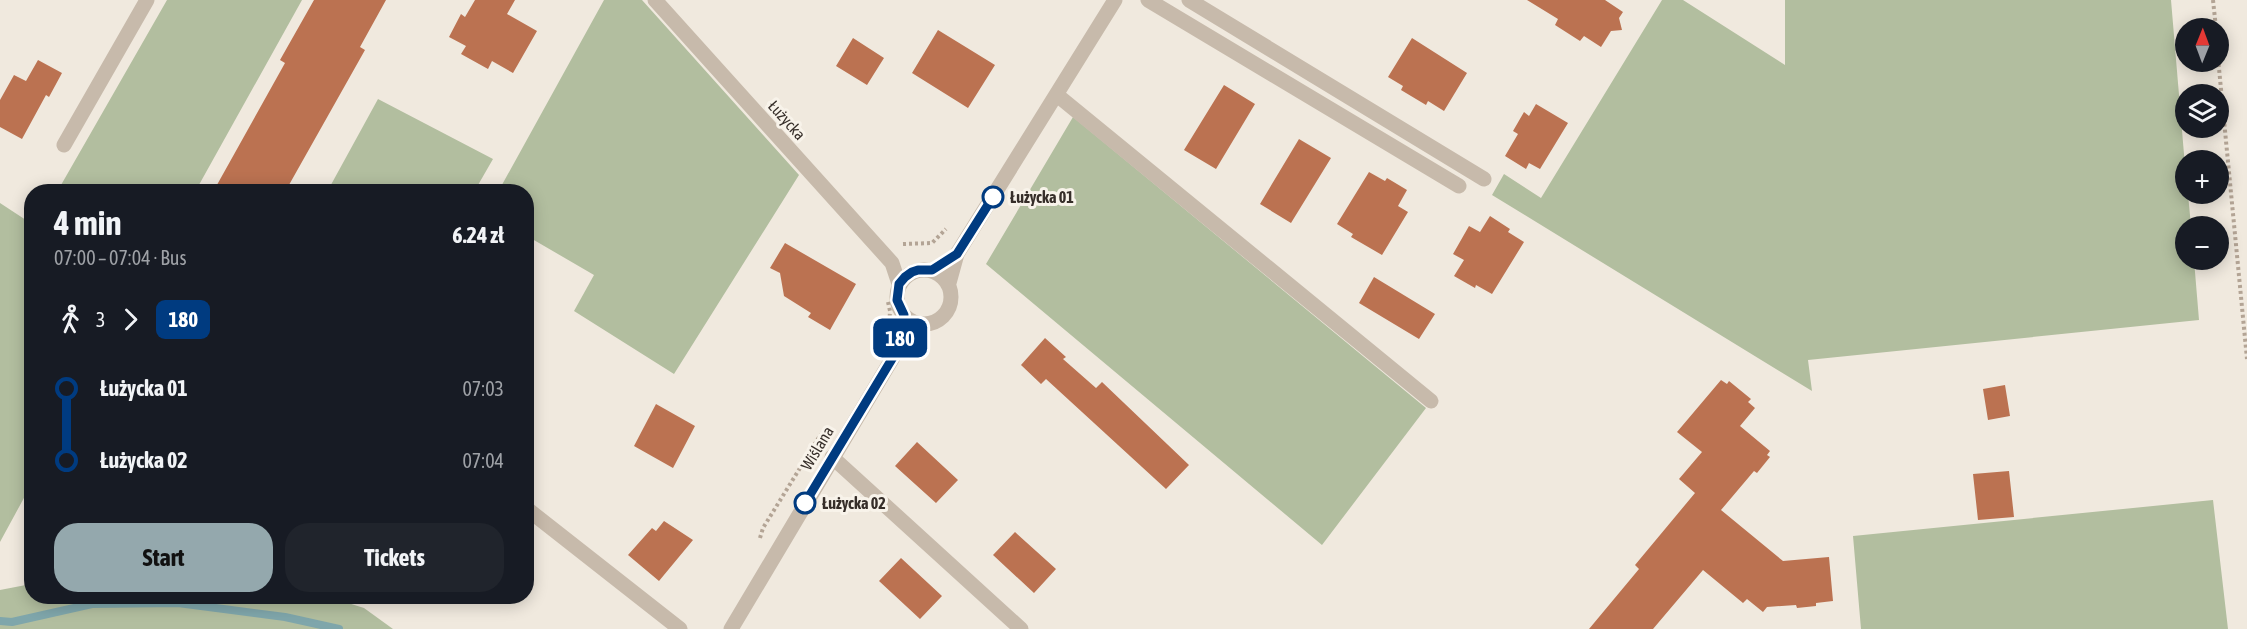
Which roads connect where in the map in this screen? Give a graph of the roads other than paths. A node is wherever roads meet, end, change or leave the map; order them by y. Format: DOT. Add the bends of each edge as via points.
graph roads {
  1 [pos="147,0"];
  2 [pos="655,0"];
  3 [pos="1115,0"];
  4 [pos="1148,0"];
  5 [pos="1189,0"];
  6 [pos="1057,94"];
  7 [pos="64,145"];
  8 [pos="1484,179"];
  9 [pos="1459,186"];
  10 [pos="957,254"];
  11 [pos="892,263"];
  12 [pos="932,270"];
  13 [pos="912,272"];
  14 [pos="899,284"];
  15 [pos="949,284"];
  16 [pos="904,315"];
  17 [pos="923,324"];
  18 [pos="898,349"];
  19 [pos="1431,400"];
  20 [pos="832,457"];
  21 [pos="534,514"];
  22 [pos="680,629"];
  23 [pos="731,629"];
  24 [pos="1021,629"];
  1 -- 7 [label="street"];
  2 -- 11 [label="street, Łużycka"];
  3 -- 6 [label="street"];
  4 -- 9 [label="street"];
  5 -- 8 [label="street"];
  6 -- 10 [label="street"];
  6 -- 19 [label="street"];
  10 -- 12 [label="street"];
  10 -- 15 [label="street"];
  11 -- 13 [label="street"];
  11 -- 14 [label="street"];
  12 -- 13 [label="street"];
  12 -- 15 [label="street"];
  13 -- 14 [label="street"];
  14 -- 16 [label="street" via="897,300"];
  15 -- 17 [label="street" via="950,308 939,320"];
  16 -- 17 [label="street"];
  16 -- 18 [label="street, Wiślana"];
  17 -- 18 [label="street, Wiślana"];
  18 -- 20 [label="street, Wiślana"];
  20 -- 23 [label="street, Wiślana"];
  20 -- 24 [label="street"];
  21 -- 22 [label="street"];
}
